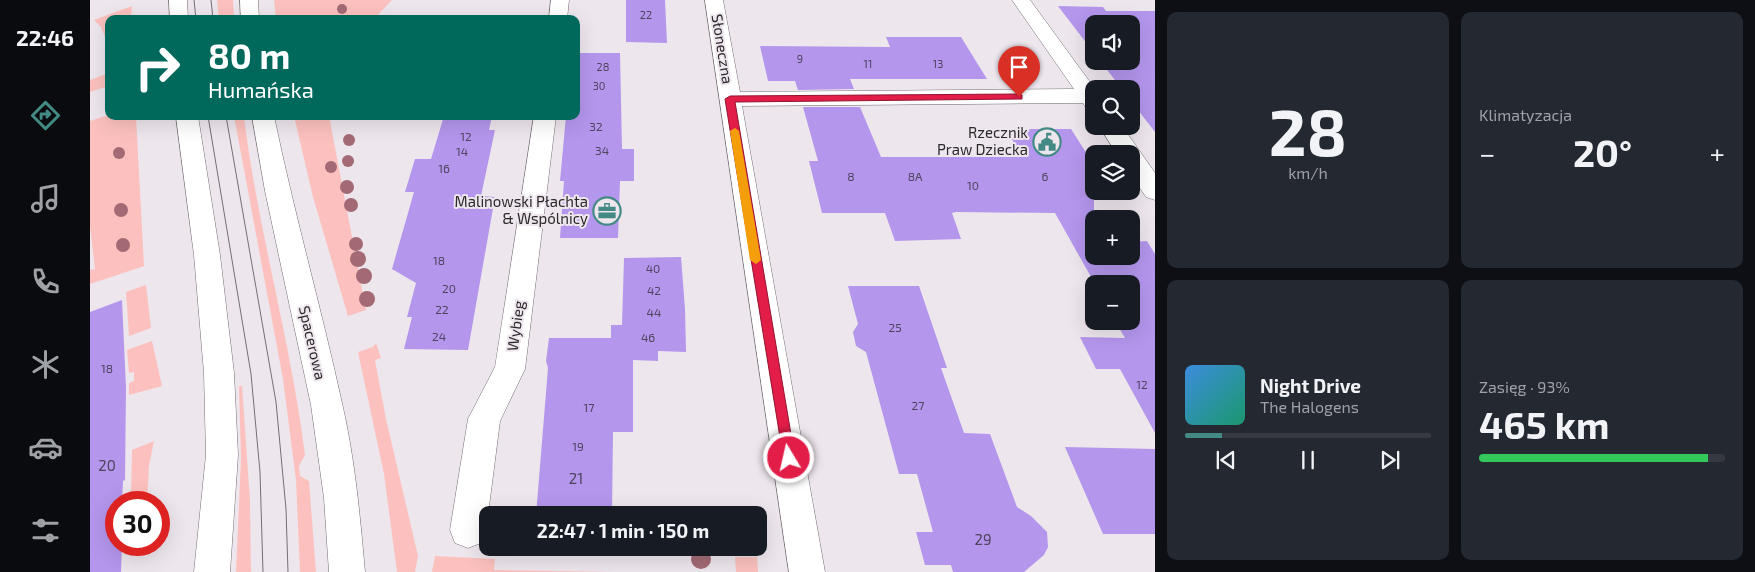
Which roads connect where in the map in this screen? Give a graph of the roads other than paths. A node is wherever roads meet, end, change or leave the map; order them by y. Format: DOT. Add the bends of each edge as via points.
graph roads {
  1 [pos="178,0"];
  2 [pos="249,0"];
  3 [pos="560,0"];
  4 [pos="714,0"];
  5 [pos="1021,0"];
  6 [pos="179,15"];
  7 [pos="250,15"];
  8 [pos="558,15"];
  9 [pos="1085,90"];
  10 [pos="730,99"];
  11 [pos="1085,100"];
  12 [pos="188,120"];
  13 [pos="264,120"];
  14 [pos="544,120"];
  15 [pos="1140,170"];
  16 [pos="1155,191"];
  17 [pos="468,530"];
  18 [pos="212,572"];
  19 [pos="347,572"];
  20 [pos="808,572"];
  1 -- 6 [label="street"];
  2 -- 7 [label="street"];
  3 -- 8 [label="street"];
  4 -- 10 [label="street, Słoneczna"];
  5 -- 9 [label="street"];
  10 -- 11 [label="street"];
  10 -- 20 [label="street, Słoneczna"];
  12 -- 18 [label="street" via="219,373 222,455"];
  13 -- 19 [label="street, Spacerowa" via="327,405 340,490"];
  14 -- 17 [label="street, Wybieg" via="510,369 484,419"];
  15 -- 16 [label="street"];
}
